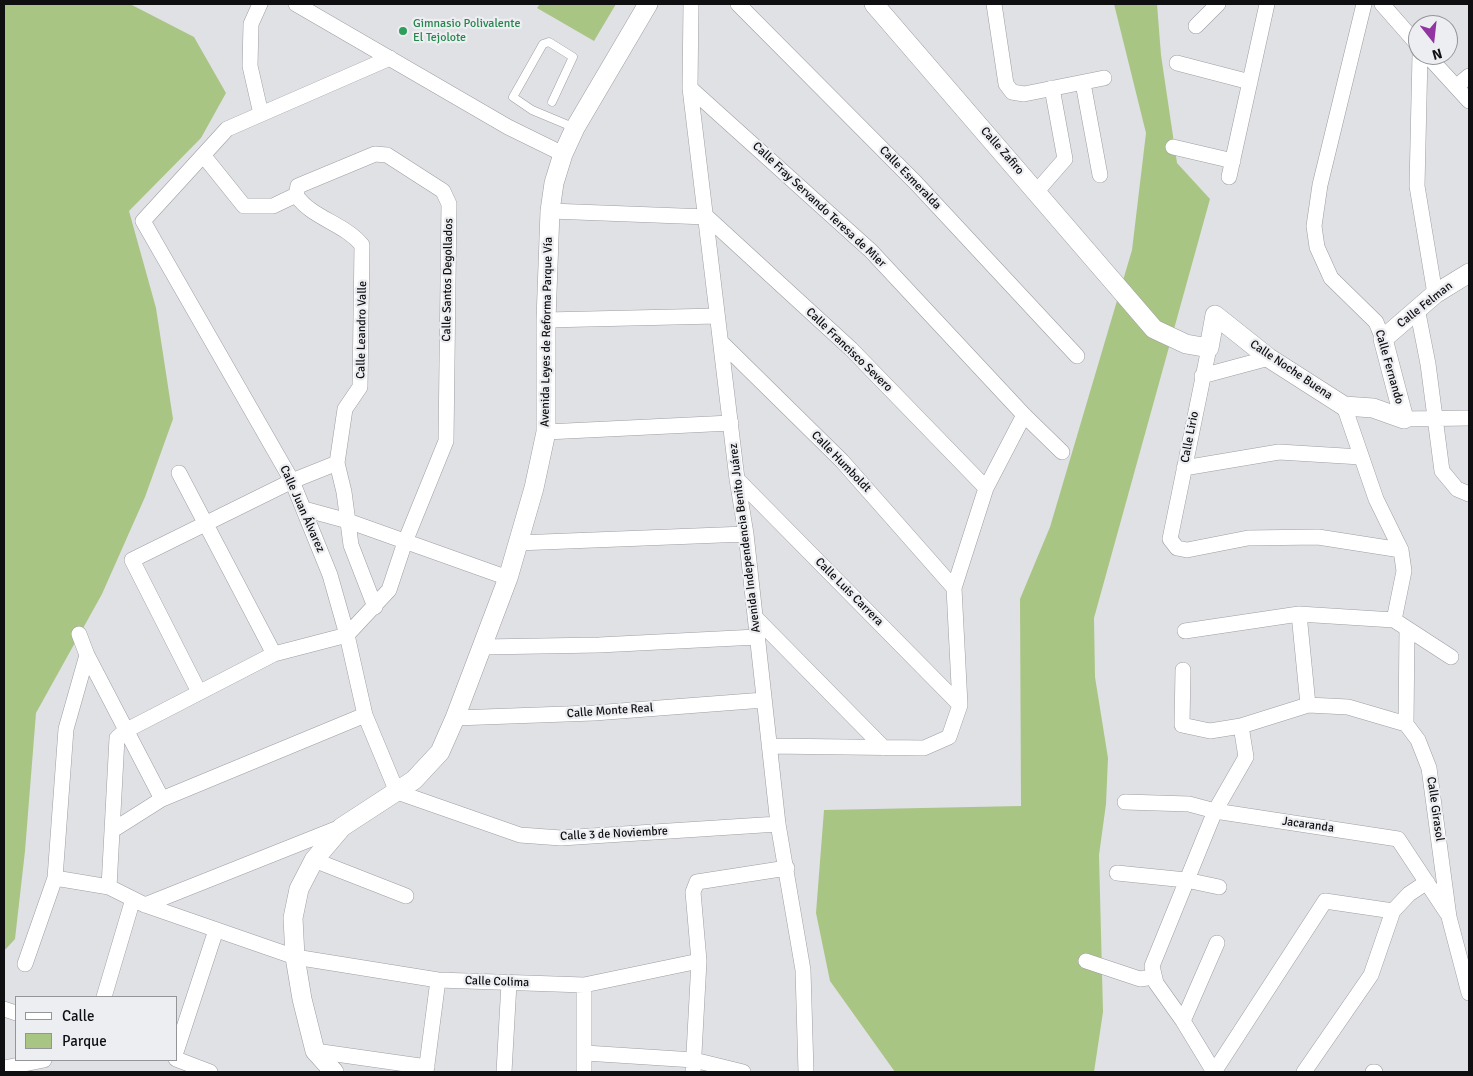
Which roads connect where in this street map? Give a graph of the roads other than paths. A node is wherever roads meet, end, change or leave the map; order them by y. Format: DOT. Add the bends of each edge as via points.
graph roads {
  1 [pos="260,4"];
  2 [pos="296,4"];
  3 [pos="648,4"];
  4 [pos="691,4"];
  5 [pos="738,4"];
  6 [pos="874,4"];
  7 [pos="994,4"];
  8 [pos="1218,4"];
  9 [pos="1268,4"];
  10 [pos="1364,4"];
  11 [pos="1382,4"];
  12 [pos="1196,26"];
  13 [pos="1408,34"];
  14 [pos="390,58"];
  15 [pos="1178,63"];
  16 [pos="1420,65"];
  17 [pos="1437,65"];
  18 [pos="1469,76"];
  19 [pos="1104,78"];
  20 [pos="1250,82"];
  21 [pos="1083,83"];
  22 [pos="1457,86"];
  23 [pos="690,88"];
  24 [pos="1052,88"];
  25 [pos="552,102"];
  26 [pos="1469,102"];
  27 [pos="261,114"];
  28 [pos="575,128"];
  29 [pos="1173,147"];
  30 [pos="563,154"];
  31 [pos="203,155"];
  32 [pos="1233,161"];
  33 [pos="1100,175"];
  34 [pos="1229,177"];
  35 [pos="1037,191"];
  36 [pos="296,195"];
  37 [pos="550,211"];
  38 [pos="707,217"];
  39 [pos="1469,273"];
  40 [pos="1435,294"];
  41 [pos="1417,308"];
  42 [pos="1216,315"];
  43 [pos="717,316"];
  44 [pos="546,320"];
  45 [pos="1383,339"];
  46 [pos="721,342"];
  47 [pos="1209,348"];
  48 [pos="1077,356"];
  49 [pos="1269,358"];
  50 [pos="1202,376"];
  51 [pos="1344,406"];
  52 [pos="1024,415"];
  53 [pos="1435,418"];
  54 [pos="1469,418"];
  55 [pos="1404,419"];
  56 [pos="731,423"];
  57 [pos="546,432"];
  58 [pos="1062,452"];
  59 [pos="1361,457"];
  60 [pos="337,462"];
  61 [pos="1184,468"];
  62 [pos="179,473"];
  63 [pos="737,480"];
  64 [pos="292,482"];
  65 [pos="986,488"];
  66 [pos="1469,494"];
  67 [pos="304,509"];
  68 [pos="348,521"];
  69 [pos="206,524"];
  70 [pos="746,534"];
  71 [pos="405,542"];
  72 [pos="517,543"];
  73 [pos="1401,550"];
  74 [pos="508,578"];
  75 [pos="954,588"];
  76 [pos="375,607"];
  77 [pos="1299,614"];
  78 [pos="755,617"];
  79 [pos="1394,620"];
  80 [pos="1407,629"];
  81 [pos="1185,631"];
  82 [pos="79,634"];
  83 [pos="347,635"];
  84 [pos="757,638"];
  85 [pos="483,647"];
  86 [pos="274,654"];
  87 [pos="87,655"];
  88 [pos="1451,657"];
  89 [pos="1183,670"];
  90 [pos="199,692"];
  91 [pos="764,700"];
  92 [pos="960,705"];
  93 [pos="1308,705"];
  94 [pos="365,715"];
  95 [pos="455,718"];
  96 [pos="1406,724"];
  97 [pos="1241,726"];
  98 [pos="125,731"];
  99 [pos="769,746"];
  100 [pos="884,748"];
  101 [pos="397,792"];
  102 [pos="162,799"];
  103 [pos="1125,802"];
  104 [pos="1215,811"];
  105 [pos="778,824"];
  106 [pos="342,827"];
  107 [pos="113,830"];
  108 [pos="314,860"];
  109 [pos="787,868"];
  110 [pos="1117,873"];
  111 [pos="55,878"];
  112 [pos="1186,880"];
  113 [pos="1427,882"];
  114 [pos="109,887"];
  115 [pos="1219,887"];
  116 [pos="406,896"];
  117 [pos="139,902"];
  118 [pos="1393,911"];
  119 [pos="1449,917"];
  120 [pos="216,930"];
  121 [pos="1217,943"];
  122 [pos="295,957"];
  123 [pos="699,961"];
  124 [pos="1086,961"];
  125 [pos="25,964"];
  126 [pos="1152,974"];
  127 [pos="438,980"];
  128 [pos="509,983"];
  129 [pos="584,985"];
  130 [pos="1469,990"];
  131 [pos="104,996"];
  132 [pos="1183,1021"];
  133 [pos="178,1046"];
  134 [pos="316,1051"];
  135 [pos="585,1053"];
  136 [pos="178,1060"];
  137 [pos="39,1061"];
  138 [pos="693,1066"];
  139 [pos="4,1068"];
  140 [pos="426,1070"];
  141 [pos="210,1072"];
  142 [pos="334,1072"];
  143 [pos="504,1072"];
  144 [pos="584,1072"];
  145 [pos="743,1072"];
  146 [pos="806,1072"];
  147 [pos="1214,1072"];
  148 [pos="1304,1072"];
  1 -- 27 [label="street" via="251,24 250,66"];
  2 -- 14 [label="street"];
  3 -- 28 [label="street, Avenida Leyes de Reforma Parque Vía"];
  4 -- 23 [label="street, Avenida Independencia Benito Juárez"];
  5 -- 48 [label="street, Calle Esmeralda" via="916,183"];
  6 -- 35 [label="street, Calle Zafiro"];
  7 -- 24 [label="street" via="1006,84 1012,92 1024,94"];
  8 -- 12 [label="street"];
  9 -- 20 [label="street"];
  10 -- 45 [label="street, Calle Fernando" via="1320,185 1314,226 1317,247 1332,278 1376,322"];
  11 -- 13 [label="street"];
  14 -- 27 [label="street"];
  14 -- 30 [label="street" via="508,127"];
  15 -- 20 [label="street"];
  16 -- 40 [label="street" via="1418,186"];
  17 -- 22 [label="street"];
  18 -- 22 [label="street"];
  19 -- 21 [label="street"];
  20 -- 32 [label="street"];
  21 -- 24 [label="street"];
  21 -- 33 [label="street"];
  22 -- 26 [label="street"];
  23 -- 38 [label="street, Avenida Independencia Benito Juárez"];
  23 -- 52 [label="street, Calle Fray Servando Teresa de Mier" via="871,251"];
  24 -- 35 [label="street" via="1065,159"];
  25 -- 28 [label="lane" via="573,57 549,42 542,44 513,97 532,110"];
  27 -- 31 [label="street" via="227,129"];
  28 -- 30 [label="street, Avenida Leyes de Reforma Parque Vía"];
  29 -- 32 [label="street"];
  30 -- 37 [label="street, Avenida Leyes de Reforma Parque Vía"];
  31 -- 36 [label="street, Calle Santos Degollados" via="244,206 273,206"];
  31 -- 64 [label="street, Calle Juan Álvarez" via="143,220"];
  32 -- 34 [label="street"];
  35 -- 47 [label="street, Calle Zafiro" via="1154,329 1186,344"];
  36 -- 60 [label="street, Calle Leandro Valle" via="302,204 352,234 362,245 360,387 344,409"];
  36 -- 71 [label="street, Calle Santos Degollados" via="298,186 375,154 387,154 443,191 447,197 446,441"];
  37 -- 38 [label="street"];
  37 -- 44 [label="street, Avenida Leyes de Reforma Parque Vía"];
  38 -- 43 [label="street, Avenida Independencia Benito Juárez"];
  38 -- 65 [label="street, Calle Francisco Severo" via="851,349"];
  39 -- 40 [label="street, Calle Felman"];
  40 -- 41 [label="street, Calle Felman"];
  41 -- 45 [label="street, Calle Felman"];
  41 -- 53 [label="street"];
  42 -- 47 [label="street, Calle Lirio"];
  42 -- 49 [label="street, Calle Noche Buena"];
  43 -- 44 [label="street"];
  43 -- 46 [label="street, Avenida Independencia Benito Juárez"];
  44 -- 57 [label="street, Avenida Leyes de Reforma Parque Vía"];
  45 -- 55 [label="street, Calle Fernando"];
  46 -- 56 [label="street, Avenida Independencia Benito Juárez"];
  46 -- 75 [label="street, Calle Humboldt" via="842,461"];
  47 -- 50 [label="street, Calle Lirio"];
  49 -- 50 [label="street"];
  49 -- 51 [label="street, Calle Noche Buena"];
  50 -- 61 [label="street, Calle Lirio"];
  51 -- 55 [label="street" via="1373,408"];
  51 -- 59 [label="street"];
  52 -- 58 [label="street, Calle Fray Servando Teresa de Mier"];
  52 -- 65 [label="street"];
  53 -- 54 [label="street"];
  53 -- 55 [label="street"];
  53 -- 66 [label="street" via="1442,471 1457,489"];
  56 -- 57 [label="street"];
  56 -- 63 [label="street, Avenida Independencia Benito Juárez"];
  57 -- 72 [label="street, Avenida Leyes de Reforma Parque Vía" via="534,488"];
  59 -- 61 [label="street" via="1279,452"];
  59 -- 73 [label="street" via="1376,499"];
  60 -- 64 [label="street"];
  60 -- 68 [label="street, Calle Leandro Valle"];
  61 -- 73 [label="street, Calle Lirio" via="1170,539 1177,548 1187,550 1248,538 1318,537"];
  62 -- 69 [label="street"];
  63 -- 70 [label="street, Avenida Independencia Benito Juárez"];
  63 -- 92 [label="street, Calle Luis Carrera"];
  64 -- 67 [label="street, Calle Juan Álvarez"];
  64 -- 69 [label="street"];
  65 -- 75 [label="street"];
  67 -- 68 [label="street"];
  67 -- 83 [label="street, Calle Juan Álvarez" via="330,575"];
  68 -- 71 [label="street"];
  68 -- 76 [label="street, Calle Leandro Valle" via="351,545"];
  69 -- 86 [label="street"];
  69 -- 90 [label="street" via="132,560"];
  70 -- 72 [label="street"];
  70 -- 78 [label="street, Avenida Independencia Benito Juárez"];
  71 -- 74 [label="street"];
  71 -- 76 [label="street, Calle Santos Degollados" via="389,590"];
  72 -- 74 [label="street, Avenida Leyes de Reforma Parque Vía"];
  73 -- 79 [label="street" via="1404,571"];
  74 -- 85 [label="street, Avenida Leyes de Reforma Parque Vía"];
  75 -- 92 [label="street"];
  76 -- 83 [label="street, Calle Santos Degollados"];
  77 -- 79 [label="street"];
  77 -- 81 [label="street"];
  77 -- 93 [label="street"];
  78 -- 84 [label="street, Avenida Independencia Benito Juárez"];
  78 -- 100 [label="street"];
  79 -- 80 [label="street"];
  80 -- 88 [label="street"];
  80 -- 96 [label="street"];
  82 -- 87 [label="street"];
  83 -- 86 [label="street"];
  83 -- 94 [label="street, Calle Juan Álvarez"];
  84 -- 85 [label="street"];
  84 -- 91 [label="street, Avenida Independencia Benito Juárez"];
  85 -- 95 [label="street, Avenida Leyes de Reforma Parque Vía"];
  86 -- 90 [label="street"];
  87 -- 98 [label="street"];
  87 -- 111 [label="street" via="66,729"];
  89 -- 97 [label="street" via="1182,725 1210,731"];
  90 -- 98 [label="street"];
  91 -- 95 [label="street, Calle Monte Real" via="594,713"];
  91 -- 99 [label="street, Avenida Independencia Benito Juárez"];
  92 -- 100 [label="street" via="949,737 924,748"];
  93 -- 96 [label="street" via="1348,707"];
  93 -- 97 [label="street"];
  94 -- 101 [label="street, Calle Juan Álvarez"];
  94 -- 102 [label="street"];
  95 -- 101 [label="street, Avenida Leyes de Reforma Parque Vía" via="440,752 414,780"];
  96 -- 119 [label="street, Calle Girasol" via="1418,740 1429,768"];
  97 -- 104 [label="street" via="1246,757"];
  98 -- 102 [label="street"];
  98 -- 107 [label="street" via="117,738"];
  99 -- 100 [label="street"];
  99 -- 105 [label="street, Avenida Independencia Benito Juárez"];
  101 -- 105 [label="street, Calle 3 de Noviembre" via="520,835 561,838"];
  101 -- 106 [label="street, Avenida Leyes de Reforma Parque Vía"];
  102 -- 107 [label="street"];
  103 -- 104 [label="street, Jacaranda" via="1189,804"];
  104 -- 112 [label="street"];
  104 -- 113 [label="street, Jacaranda" via="1398,839"];
  105 -- 109 [label="street, Avenida Independencia Benito Juárez"];
  106 -- 108 [label="street, Avenida Leyes de Reforma Parque Vía"];
  106 -- 117 [label="street"];
  107 -- 114 [label="street"];
  108 -- 116 [label="street"];
  108 -- 122 [label="street, Avenida Leyes de Reforma Parque Vía" via="299,889 293,918"];
  109 -- 123 [label="street" via="697,882 693,892"];
  109 -- 146 [label="street, Avenida Independencia Benito Juárez" via="803,970"];
  110 -- 112 [label="street"];
  111 -- 114 [label="street, Calle Colima"];
  111 -- 125 [label="street"];
  112 -- 115 [label="street"];
  112 -- 126 [label="street" via="1152,966"];
  113 -- 118 [label="street"];
  113 -- 119 [label="street, Jacaranda"];
  114 -- 117 [label="street, Calle Colima"];
  117 -- 120 [label="street, Calle Colima"];
  117 -- 131 [label="street"];
  118 -- 147 [label="street" via="1325,901"];
  118 -- 148 [label="street" via="1371,975"];
  119 -- 130 [label="street, Calle Girasol"];
  120 -- 122 [label="street, Calle Colima"];
  120 -- 133 [label="street"];
  121 -- 132 [label="street"];
  122 -- 127 [label="street, Calle Colima"];
  122 -- 134 [label="street, Avenida Leyes de Reforma Parque Vía"];
  123 -- 129 [label="street, Calle Colima"];
  123 -- 138 [label="street"];
  124 -- 126 [label="street" via="1140,979"];
  126 -- 132 [label="street"];
  127 -- 128 [label="street, Calle Colima"];
  127 -- 140 [label="street"];
  128 -- 129 [label="street, Calle Colima"];
  128 -- 143 [label="street"];
  129 -- 135 [label="street"];
  132 -- 147 [label="street"];
  134 -- 140 [label="street"];
  134 -- 142 [label="street, Avenida Leyes de Reforma Parque Vía"];
  135 -- 138 [label="street"];
  135 -- 144 [label="street"];
  136 -- 141 [label="street"];
  137 -- 139 [label="street"];
  138 -- 145 [label="street"];
}
